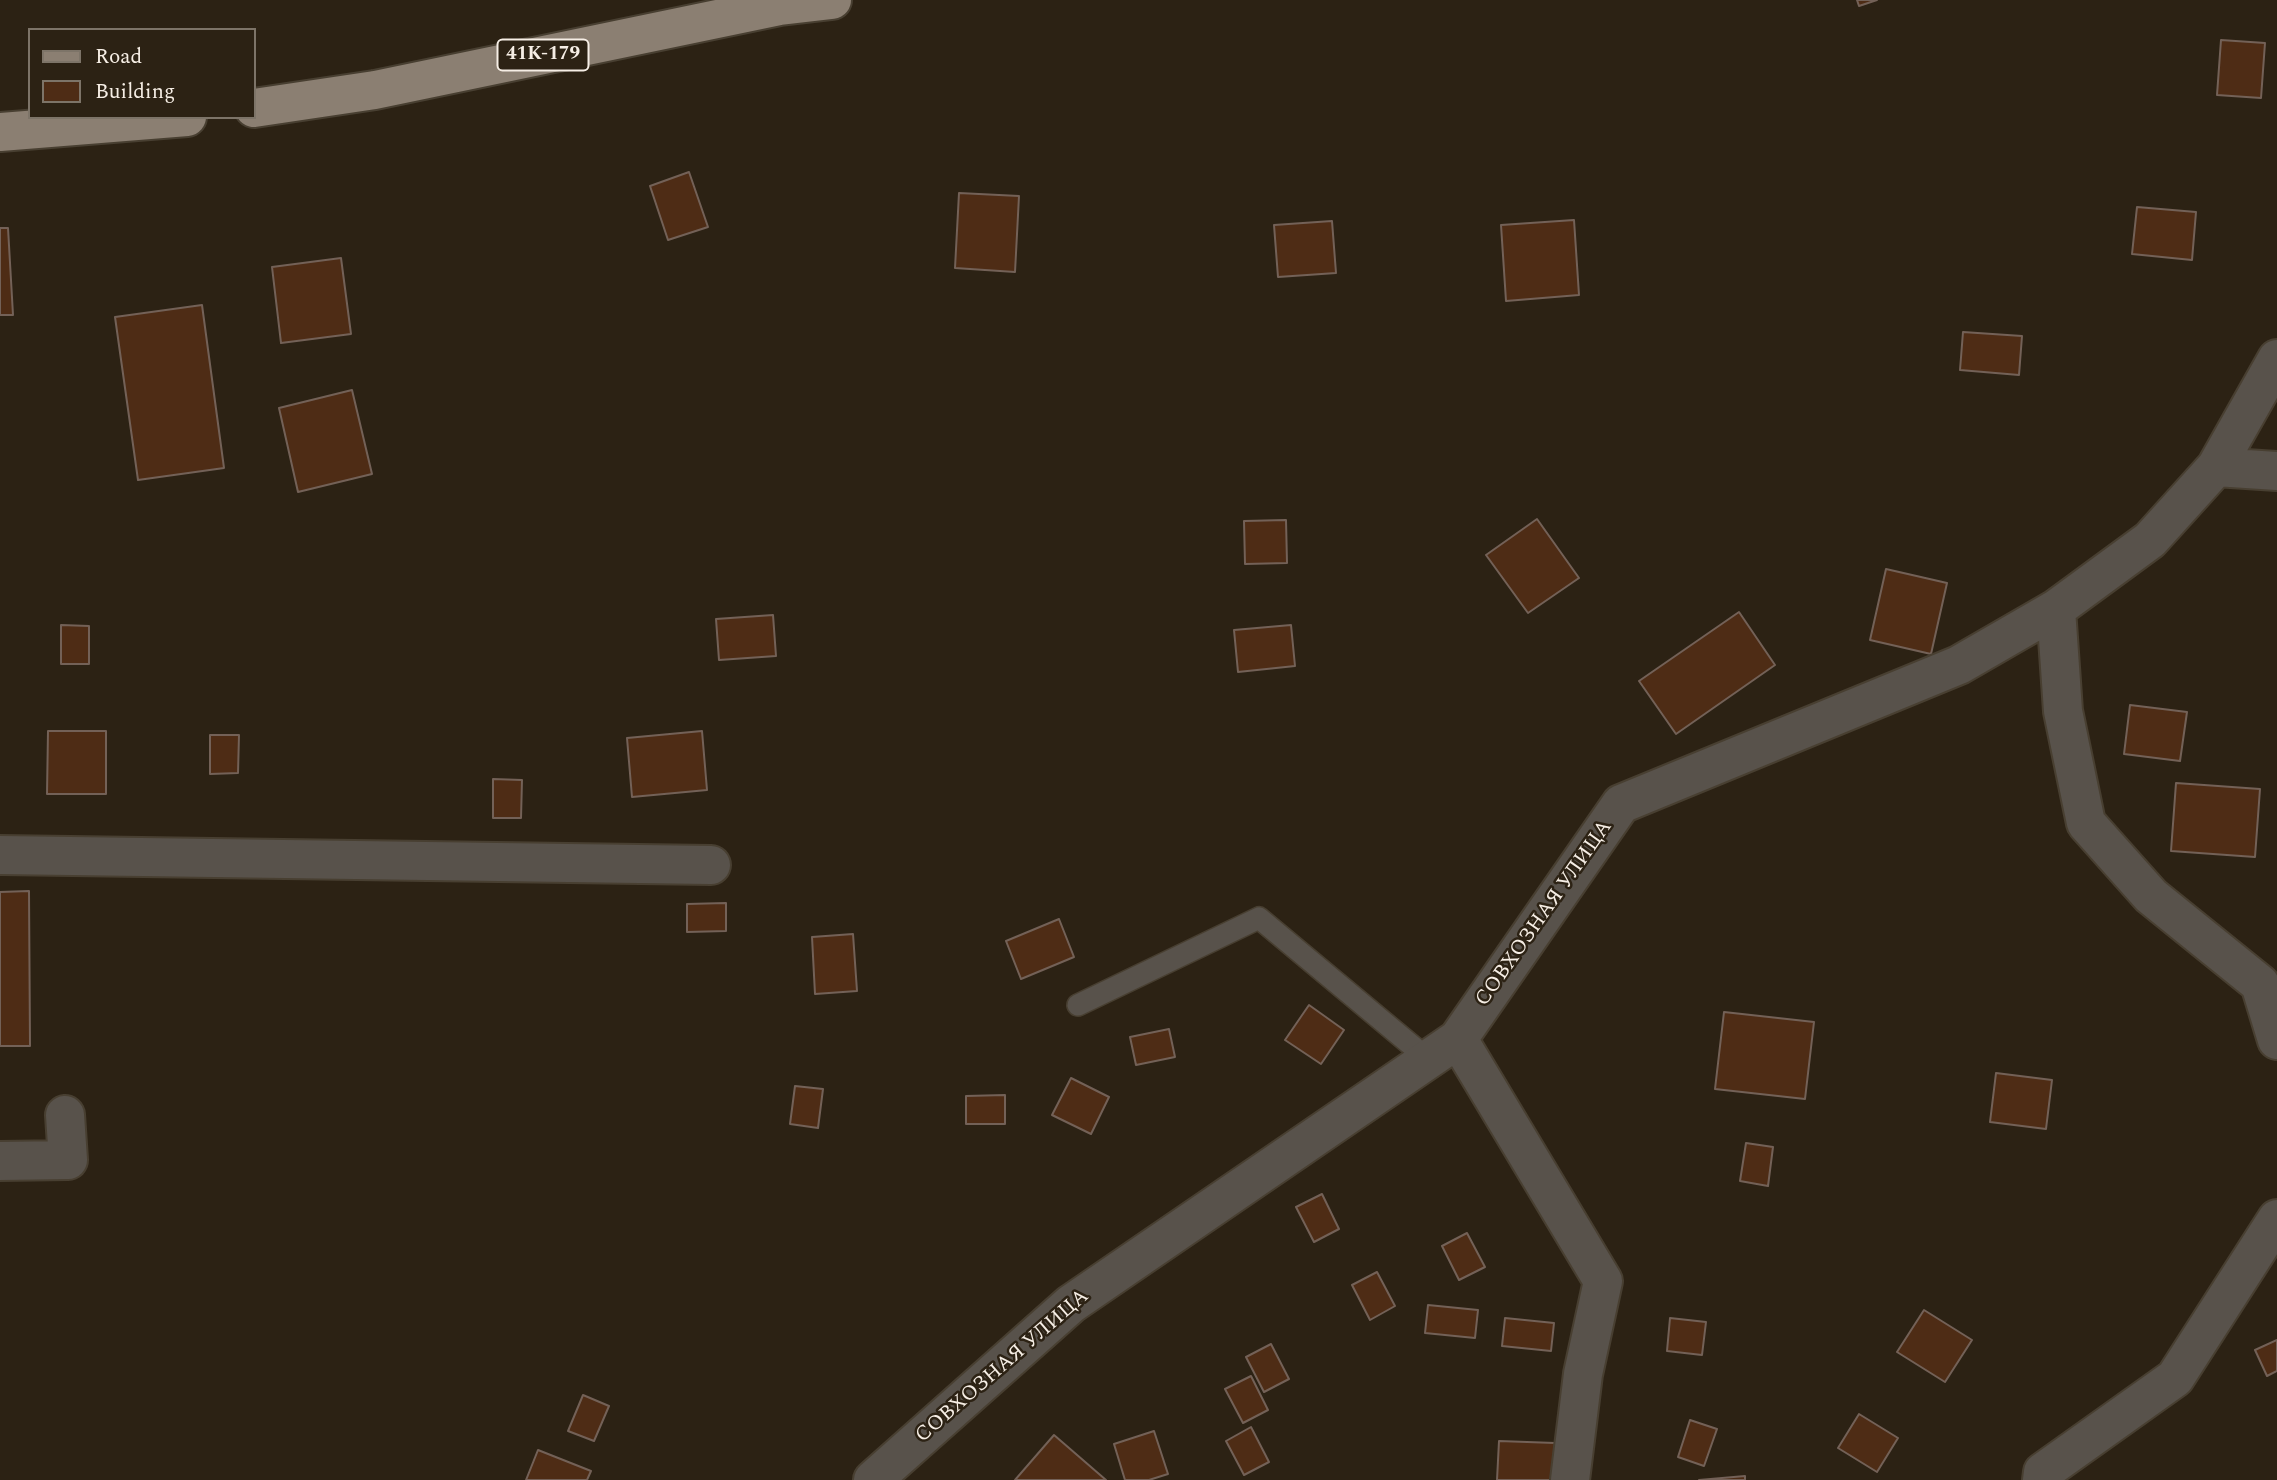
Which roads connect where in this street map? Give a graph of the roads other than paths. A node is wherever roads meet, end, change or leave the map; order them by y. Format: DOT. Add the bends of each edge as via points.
graph roads {
  1 [pos="832,0"];
  2 [pos="256,108"];
  3 [pos="162,119"];
  4 [pos="0,132"];
  5 [pos="2277,359"];
  6 [pos="2216,467"];
  7 [pos="2277,471"];
  8 [pos="2056,609"];
  9 [pos="0,855"];
  10 [pos="711,865"];
  11 [pos="1078,1005"];
  12 [pos="2277,1040"];
  13 [pos="1443,1049"];
  14 [pos="65,1115"];
  15 [pos="0,1161"];
  16 [pos="2277,1219"];
  17 [pos="873,1480"];
  18 [pos="1570,1480"];
  19 [pos="2042,1480"];
  1 -- 2 [label="main road, 41К-179" via="780,6 375,90"];
  3 -- 4 [label="main road"];
  5 -- 6 [label="street, СОВХОЗНАЯ УЛИЦА"];
  6 -- 7 [label="street"];
  6 -- 8 [label="street, СОВХОЗНАЯ УЛИЦА" via="2150,540"];
  8 -- 12 [label="street" via="2063,712 2086,823 2151,896 2260,984"];
  8 -- 13 [label="street, СОВХОЗНАЯ УЛИЦА" via="1959,665 1621,804"];
  9 -- 10 [label="street"];
  11 -- 13 [label="lane" via="1259,918"];
  13 -- 17 [label="street, СОВХОЗНАЯ УЛИЦА" via="1071,1304"];
  13 -- 18 [label="street" via="1603,1281 1583,1374"];
  14 -- 15 [label="street" via="68,1160"];
  16 -- 19 [label="street" via="2175,1378 2043,1472"];
}
